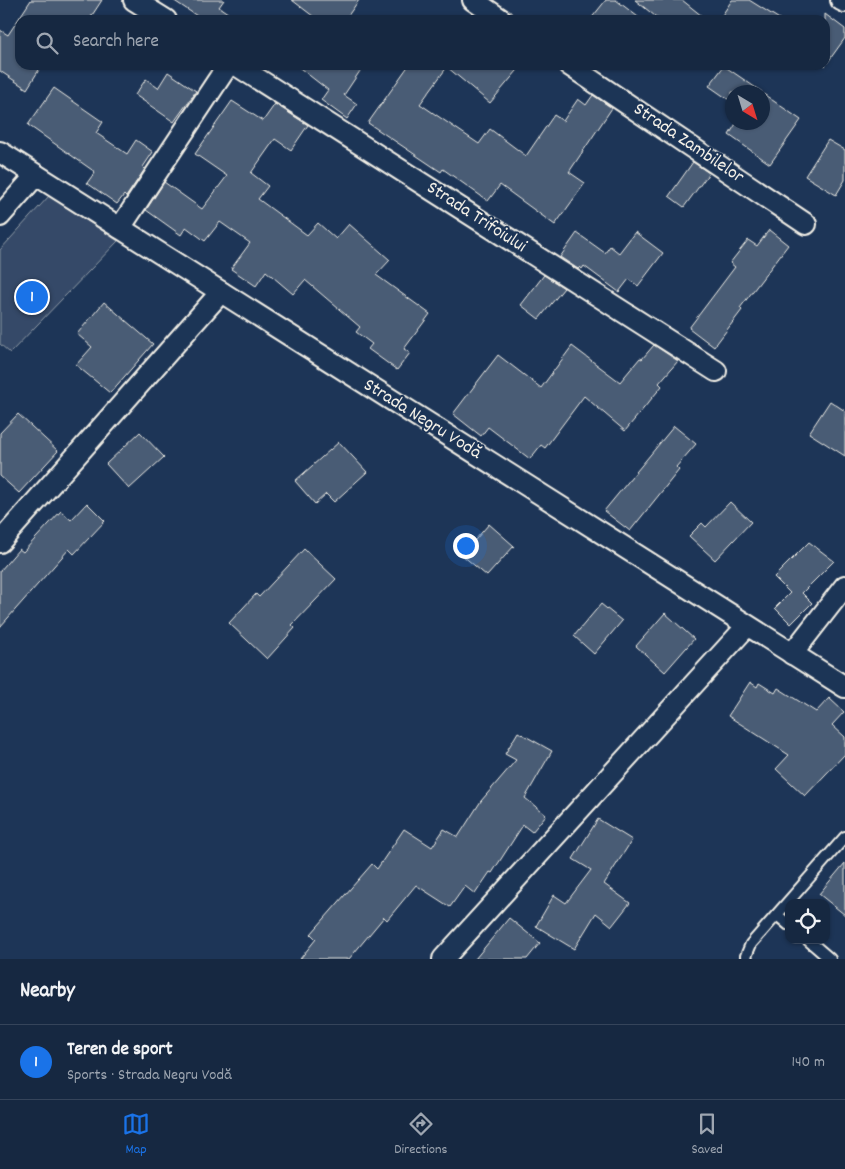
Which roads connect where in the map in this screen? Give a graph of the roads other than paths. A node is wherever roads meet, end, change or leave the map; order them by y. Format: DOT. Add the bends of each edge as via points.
graph roads {
  1 [pos="134,0"];
  2 [pos="473,0"];
  3 [pos="842,0"];
  4 [pos="845,2"];
  5 [pos="158,15"];
  6 [pos="495,15"];
  7 [pos="225,70"];
  8 [pos="244,70"];
  9 [pos="577,70"];
  10 [pos="0,152"];
  11 [pos="36,175"];
  12 [pos="0,216"];
  13 [pos="806,224"];
  14 [pos="120,228"];
  15 [pos="221,292"];
  16 [pos="716,371"];
  17 [pos="0,542"];
  18 [pos="845,586"];
  19 [pos="747,626"];
  20 [pos="792,654"];
  21 [pos="845,687"];
  22 [pos="845,837"];
  23 [pos="777,915"];
  24 [pos="785,921"];
  25 [pos="813,944"];
  26 [pos="443,959"];
  27 [pos="747,959"];
  28 [pos="830,959"];
  1 -- 5 [label="street"];
  2 -- 6 [label="street"];
  3 -- 4 [label="street"];
  7 -- 14 [label="street"];
  8 -- 16 [label="street, Strada Trifoiului"];
  9 -- 13 [label="street, Strada Zambilelor"];
  10 -- 11 [label="street, Strada Negru Vodă"];
  11 -- 12 [label="street"];
  11 -- 14 [label="street, Strada Negru Vodă"];
  14 -- 15 [label="street, Strada Negru Vodă"];
  15 -- 17 [label="street"];
  15 -- 19 [label="street, Strada Negru Vodă"];
  18 -- 20 [label="street"];
  19 -- 20 [label="street, Strada Negru Vodă"];
  19 -- 26 [label="street"];
  20 -- 21 [label="street, Strada Negru Vodă"];
  22 -- 23 [label="lane"];
  23 -- 24 [label="lane"];
  23 -- 27 [label="lane" via="751,944"];
  25 -- 28 [label="lane"];
}
